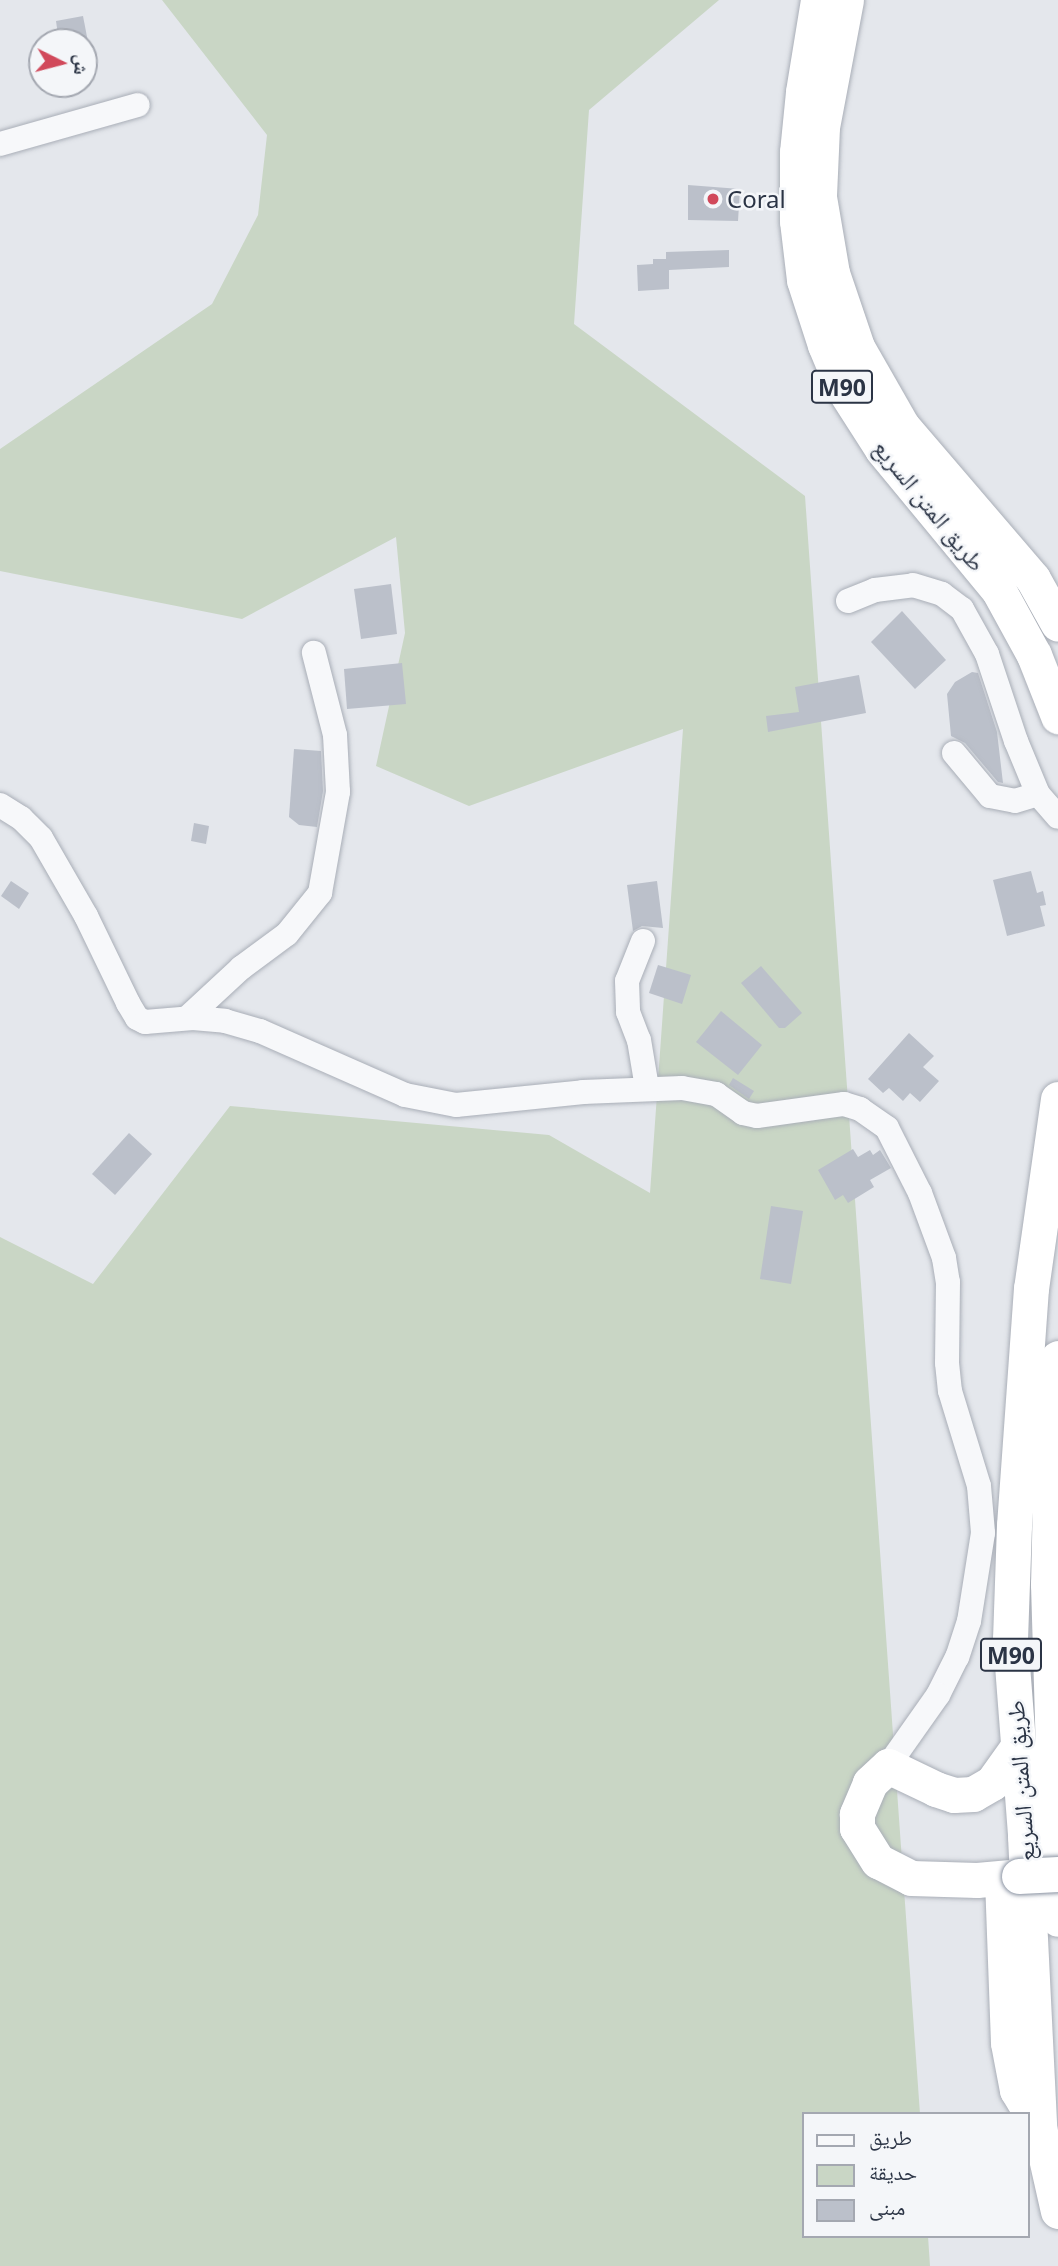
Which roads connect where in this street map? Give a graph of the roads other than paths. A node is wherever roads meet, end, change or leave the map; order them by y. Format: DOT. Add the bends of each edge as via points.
graph roads {
  1 [pos="818,0"];
  2 [pos="846,0"];
  3 [pos="138,105"];
  4 [pos="0,144"];
  5 [pos="848,601"];
  6 [pos="1058,624"];
  7 [pos="314,653"];
  8 [pos="1058,716"];
  9 [pos="954,753"];
  10 [pos="1038,794"];
  11 [pos="0,806"];
  12 [pos="1058,817"];
  13 [pos="643,941"];
  14 [pos="187,1018"];
  15 [pos="647,1088"];
  16 [pos="1058,1099"];
  17 [pos="1058,1358"];
  18 [pos="1017,1748"];
  19 [pos="887,1766"];
  20 [pos="1058,1874"];
  21 [pos="1010,1878"];
  22 [pos="1058,1919"];
  23 [pos="1039,2127"];
  24 [pos="1058,2211"];
  1 -- 8 [label="highway, طريق المتن السريع / M90" via="800,116 797,221 804,280 825,345 843,388 882,449 999,591 1034,655"];
  2 -- 6 [label="highway, طريق المتن السريع / M90" via="822,127 819,197 832,273 852,335 902,426 1033,579"];
  3 -- 4 [label="street"];
  5 -- 10 [label="street" via="874,590 913,585 942,594 962,609 987,654"];
  7 -- 14 [label="street" via="335,735 338,792 320,893 287,934"];
  9 -- 10 [label="street" via="990,796 1016,801"];
  10 -- 12 [label="street"];
  11 -- 14 [label="street" via="41,838 137,1018 154,1023"];
  13 -- 15 [label="street" via="627,981 628,1012 639,1040"];
  14 -- 15 [label="street" via="225,1021 260,1031 405,1095 456,1105"];
  15 -- 19 [label="street" via="704,1091 757,1116 844,1104 860,1109 887,1128 939,1241 948,1282 950,1391 979,1486 983,1533 969,1621 957,1657 938,1695"];
  16 -- 18 [label="highway, طريق المتن السريع / M90" via="1031,1288 1014,1525 1010,1639"];
  17 -- 22 [label="highway, طريق المتن السريع / M90" via="1048,1584"];
  18 -- 19 [label="highway" via="992,1783 973,1794 954,1795"];
  18 -- 23 [label="highway, طريق المتن السريع / M90"];
  19 -- 21 [label="highway" via="870,1783 857,1814 858,1828 878,1860 911,1878"];
  20 -- 21 [label="highway, bridge"];
  21 -- 23 [label="highway" via="1009,2052 1017,2090"];
  23 -- 24 [label="highway, طريق المتن السريع / M90"];
}
